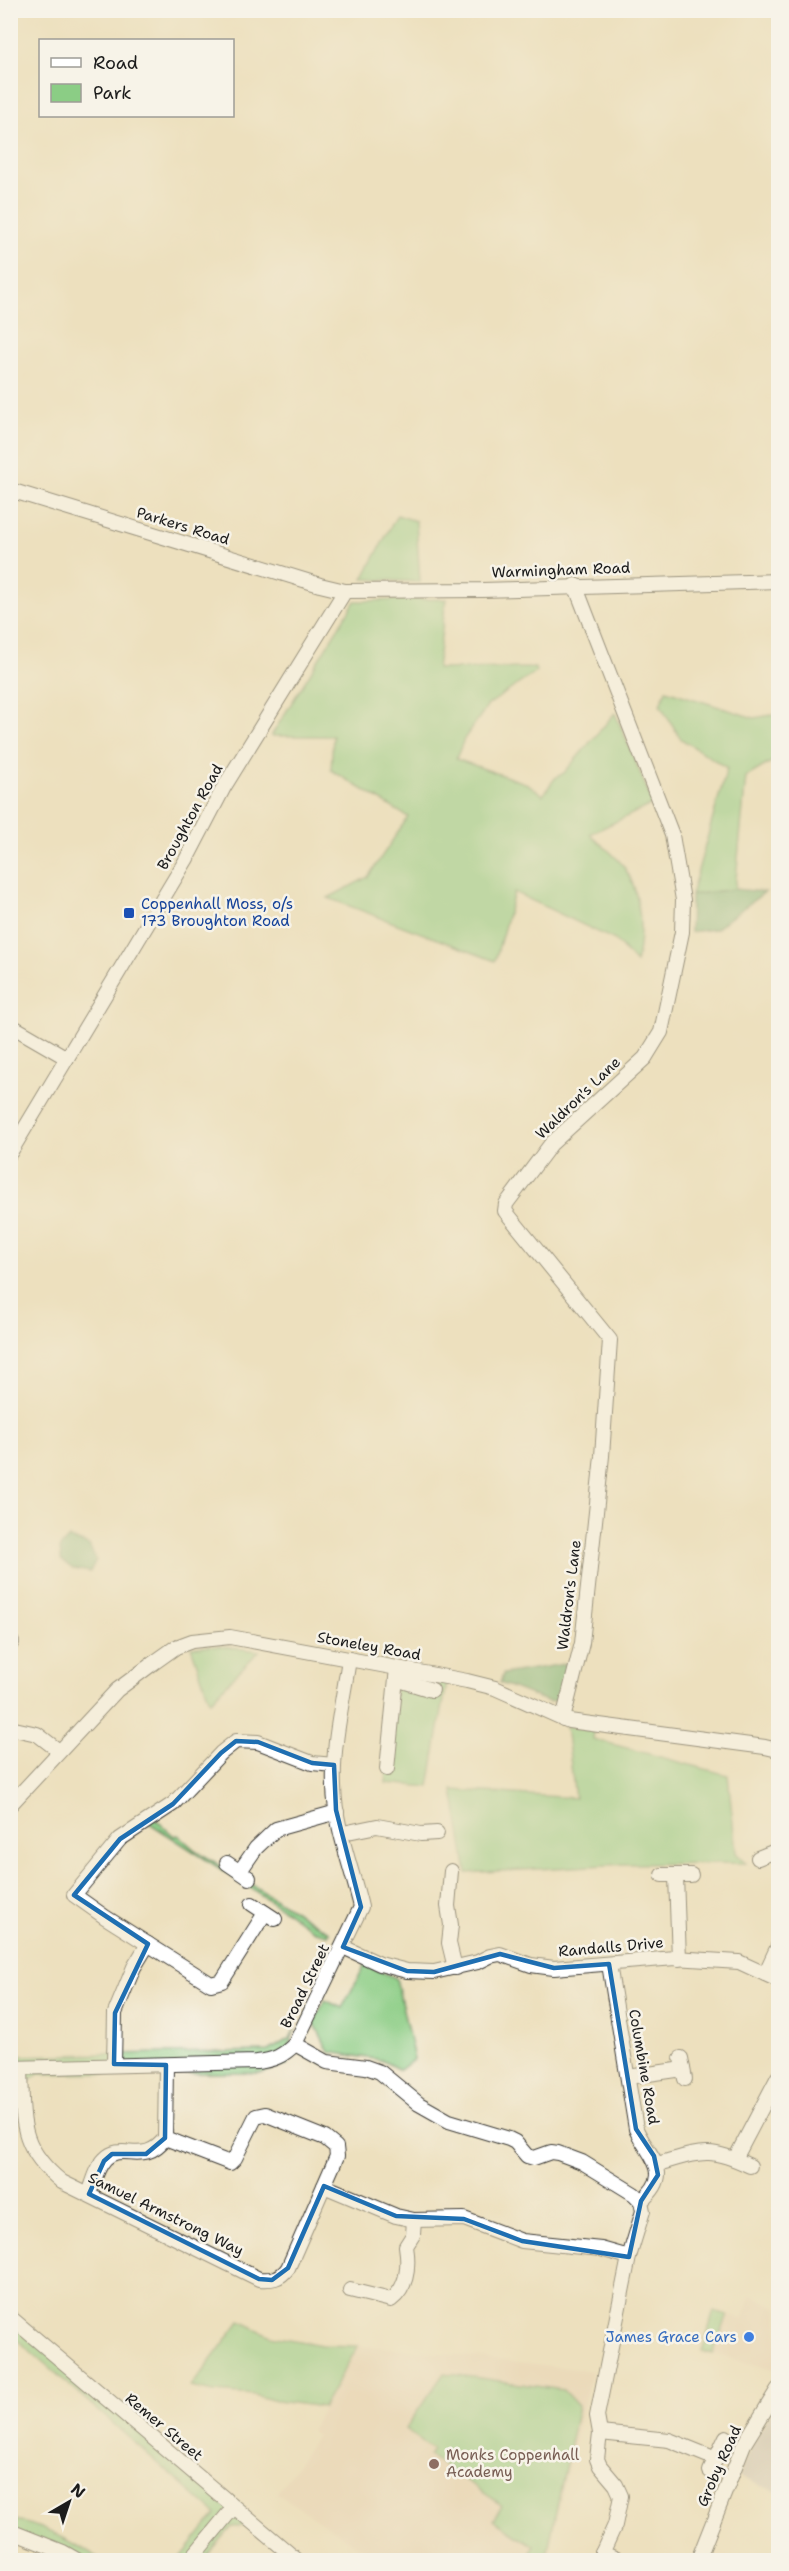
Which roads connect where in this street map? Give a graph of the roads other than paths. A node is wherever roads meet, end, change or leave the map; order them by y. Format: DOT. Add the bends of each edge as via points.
graph roads {
  1 [pos="10,490"];
  2 [pos="778,581"];
  3 [pos="575,585"];
  4 [pos="345,591"];
  5 [pos="10,1025"];
  6 [pos="66,1058"];
  7 [pos="10,1153"];
  8 [pos="349,1659"];
  9 [pos="397,1674"];
  10 [pos="432,1690"];
  11 [pos="563,1719"];
  12 [pos="10,1728"];
  13 [pos="778,1750"];
  14 [pos="59,1751"];
  15 [pos="334,1766"];
  16 [pos="387,1769"];
  17 [pos="10,1805"];
  18 [pos="337,1812"];
  19 [pos="436,1832"];
  20 [pos="343,1833"];
  21 [pos="777,1855"];
  22 [pos="758,1858"];
  23 [pos="227,1863"];
  24 [pos="691,1875"];
  25 [pos="455,1878"];
  26 [pos="252,1904"];
  27 [pos="148,1944"];
  28 [pos="778,1946"];
  29 [pos="343,1947"];
  30 [pos="679,1959"];
  31 [pos="609,1964"];
  32 [pos="455,1968"];
  33 [pos="772,1977"];
  34 [pos="295,2044"];
  35 [pos="114,2064"];
  36 [pos="166,2065"];
  37 [pos="16,2068"];
  38 [pos="683,2069"];
  39 [pos="628,2076"];
  40 [pos="778,2079"];
  41 [pos="165,2138"];
  42 [pos="735,2158"];
  43 [pos="657,2164"];
  44 [pos="750,2166"];
  45 [pos="324,2186"];
  46 [pos="89,2194"];
  47 [pos="641,2201"];
  48 [pos="414,2220"];
  49 [pos="629,2258"];
  50 [pos="350,2289"];
  51 [pos="10,2316"];
  52 [pos="778,2389"];
  53 [pos="600,2433"];
  54 [pos="726,2437"];
  55 [pos="233,2508"];
  56 [pos="10,2531"];
  57 [pos="601,2557"];
  58 [pos="77,2560"];
  59 [pos="190,2560"];
  60 [pos="297,2560"];
  61 [pos="619,2560"];
  62 [pos="698,2560"];
  1 -- 4 [label="street, Parkers Road"];
  2 -- 3 [label="street, Warmingham Road"];
  3 -- 4 [label="street, Warmingham Road"];
  3 -- 11 [label="street, Waldron's Lane" via="672,836 683,900 682,932 660,1032 645,1058 551,1144 506,1204 505,1211 610,1340 582,1643"];
  4 -- 6 [label="street, Broughton Road" via="224,787 186,860"];
  5 -- 6 [label="street"];
  6 -- 7 [label="street, Broughton Road"];
  8 -- 9 [label="street, Stoneley Road"];
  8 -- 14 [label="street, Stoneley Road" via="230,1637 192,1641 176,1647 117,1690"];
  8 -- 15 [label="street, Broad Street"];
  9 -- 10 [label="street"];
  9 -- 11 [label="street, Stoneley Road" via="495,1688"];
  9 -- 16 [label="street"];
  11 -- 13 [label="street, Stoneley Road"];
  12 -- 14 [label="street" via="37,1734"];
  14 -- 17 [label="street, Stoneley Road"];
  15 -- 18 [label="street, Broad Street"];
  15 -- 27 [label="street" via="312,1763 258,1742 236,1741 173,1804 120,1839 74,1895"];
  18 -- 20 [label="street, Broad Street"];
  18 -- 23 [label="street" via="276,1829 256,1848 244,1875"];
  19 -- 20 [label="street" via="421,1834 377,1826"];
  20 -- 29 [label="street, Broad Street" via="362,1907"];
  21 -- 22 [label="street"];
  24 -- 30 [label="street" via="669,1876"];
  25 -- 32 [label="street" via="448,1906 449,1943"];
  26 -- 27 [label="street" via="270,1916 218,1983 211,1984"];
  27 -- 35 [label="street" via="115,2013"];
  28 -- 33 [label="street"];
  29 -- 32 [label="street, Randalls Drive" via="407,1971"];
  29 -- 34 [label="street, Broad Street"];
  30 -- 31 [label="street, Randalls Drive"];
  30 -- 33 [label="street, Randalls Drive" via="740,1962"];
  31 -- 32 [label="street, Randalls Drive" via="554,1968 500,1954"];
  31 -- 39 [label="street, Columbine Road"];
  34 -- 36 [label="street, Broad Street" via="273,2060"];
  34 -- 47 [label="street" via="327,2062 380,2072 413,2100 448,2121 509,2139 526,2156 534,2158 550,2152 582,2162"];
  35 -- 36 [label="street, Broad Street"];
  35 -- 37 [label="street, Broad Street"];
  36 -- 41 [label="street"];
  37 -- 46 [label="street, Samuel Armstrong Way" via="29,2144 43,2166 62,2182"];
  38 -- 39 [label="street"];
  39 -- 43 [label="street, Columbine Road" via="636,2129"];
  40 -- 42 [label="street"];
  41 -- 45 [label="street, Samuel Armstrong Way" via="230,2163 256,2116 265,2114 325,2138 336,2147 337,2156"];
  41 -- 46 [label="street" via="146,2154 112,2154 104,2161"];
  42 -- 43 [label="street" via="700,2152"];
  42 -- 44 [label="street"];
  43 -- 47 [label="street" via="654,2186"];
  45 -- 46 [label="street, Samuel Armstrong Way" via="288,2268 272,2280 259,2279"];
  45 -- 48 [label="street"];
  47 -- 49 [label="street" via="643,2211"];
  48 -- 49 [label="street" via="464,2219 522,2241 601,2249"];
  48 -- 50 [label="street" via="413,2235 406,2246 410,2263 397,2295 391,2300"];
  49 -- 53 [label="street" via="597,2416"];
  51 -- 55 [label="street, Remer Street"];
  52 -- 62 [label="street, Groby Road" via="744,2444"];
  53 -- 54 [label="street" via="669,2440 713,2465"];
  53 -- 57 [label="street" via="597,2459 621,2496 615,2525"];
  55 -- 59 [label="street"];
  55 -- 60 [label="street, Remer Street"];
  56 -- 58 [label="street"];
  57 -- 61 [label="street"];
}
